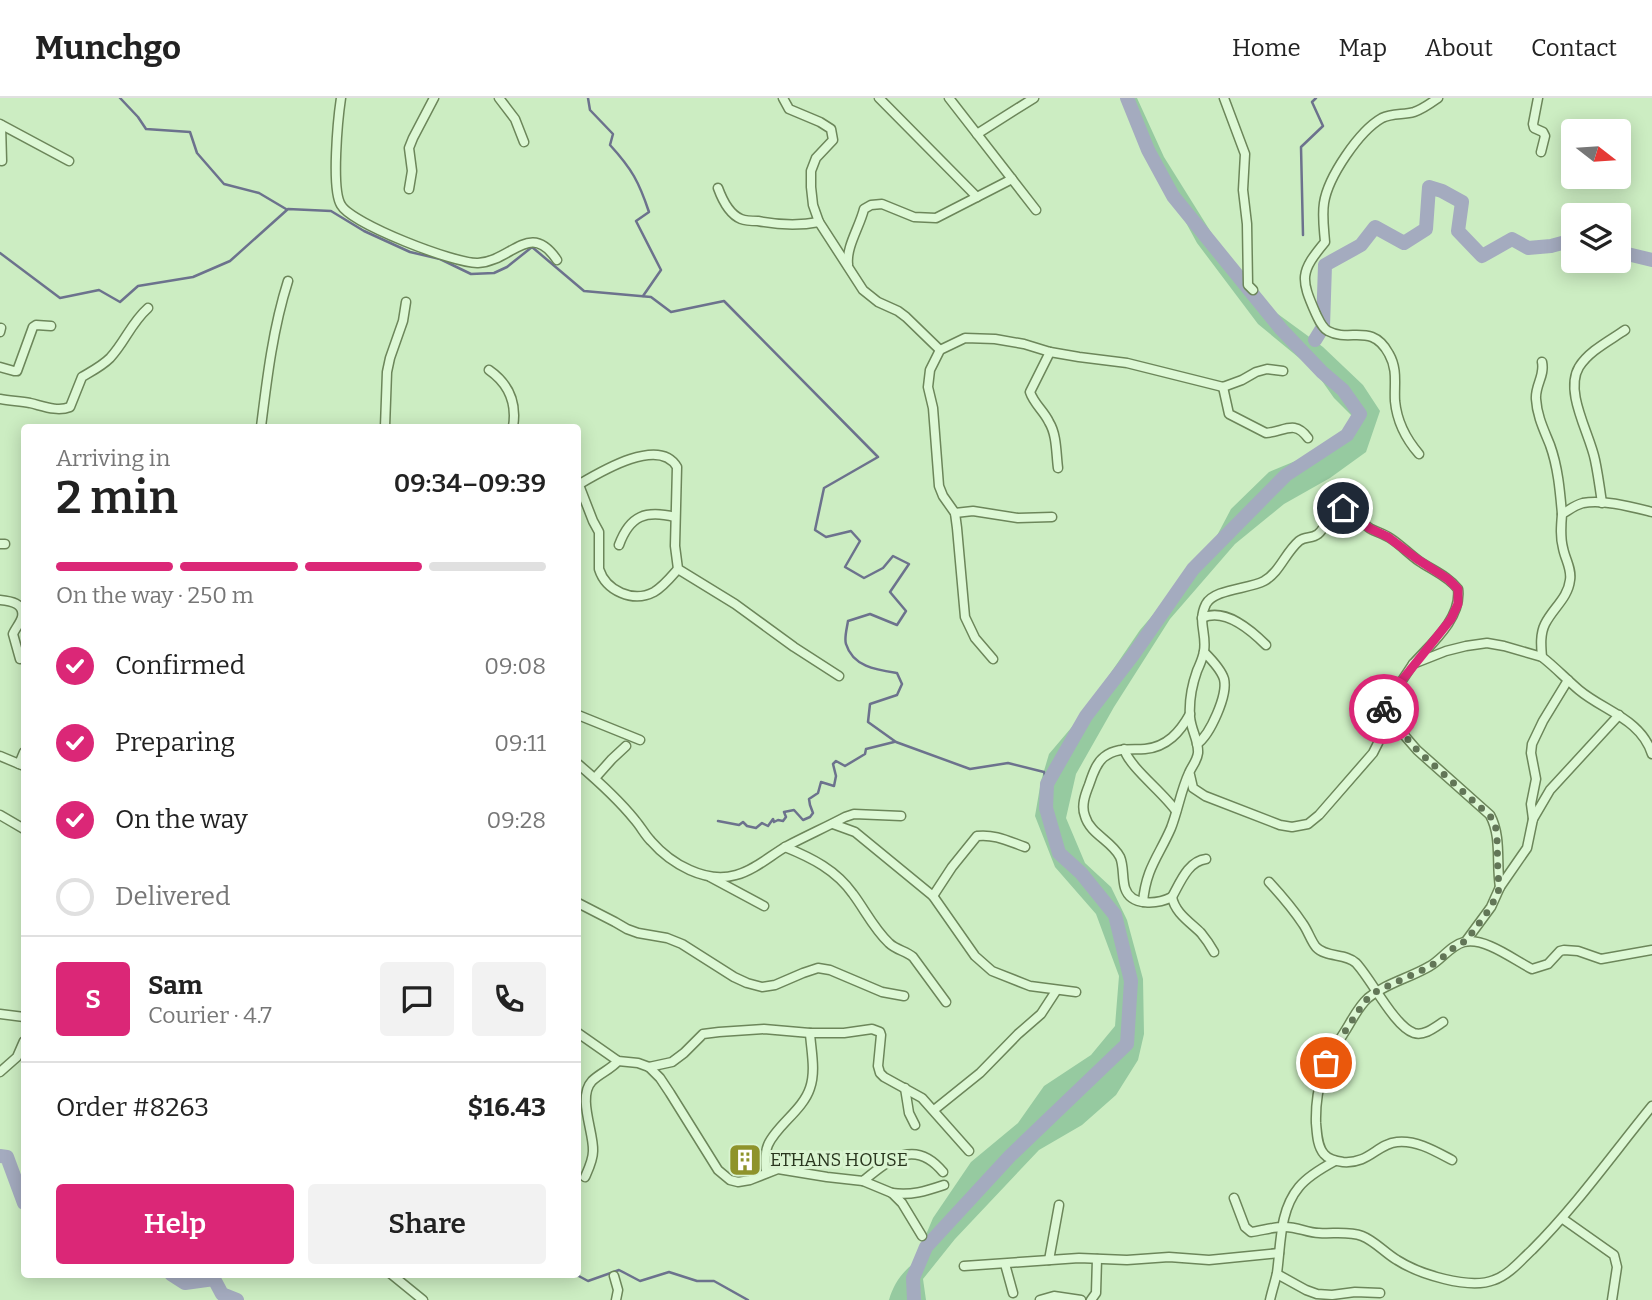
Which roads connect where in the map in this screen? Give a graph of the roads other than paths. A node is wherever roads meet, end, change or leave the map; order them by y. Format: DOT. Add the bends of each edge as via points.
graph roads {
  1 [pos="341,98"];
  2 [pos="434,98"];
  3 [pos="499,98"];
  4 [pos="783,98"];
  5 [pos="879,98"];
  6 [pos="949,98"];
  7 [pos="1034,98"];
  8 [pos="1224,98"];
  9 [pos="1438,98"];
  10 [pos="1538,98"];
  11 [pos="0,124"];
  12 [pos="977,134"];
  13 [pos="524,142"];
  14 [pos="1541,152"];
  15 [pos="2,161"];
  16 [pos="69,161"];
  17 [pos="1012,179"];
  18 [pos="718,188"];
  19 [pos="410,189"];
  20 [pos="977,197"];
  21 [pos="1036,210"];
  22 [pos="819,222"];
  23 [pos="557,260"];
  24 [pos="849,270"];
  25 [pos="288,281"];
  26 [pos="1253,290"];
  27 [pos="407,302"];
  28 [pos="148,308"];
  29 [pos="51,326"];
  30 [pos="1625,330"];
  31 [pos="940,350"];
  32 [pos="1050,352"];
  33 [pos="1542,362"];
  34 [pos="0,367"];
  35 [pos="489,370"];
  36 [pos="1283,371"];
  37 [pos="1223,387"];
  38 [pos="0,399"];
  39 [pos="261,424"];
  40 [pos="385,424"];
  41 [pos="513,424"];
  42 [pos="1308,438"];
  43 [pos="1419,454"];
  44 [pos="1058,468"];
  45 [pos="581,483"];
  46 [pos="581,492"];
  47 [pos="1602,503"];
  48 [pos="1652,512"];
  49 [pos="955,513"];
  50 [pos="1562,514"];
  51 [pos="675,517"];
  52 [pos="1052,517"];
  53 [pos="619,545"];
  54 [pos="678,569"];
  55 [pos="0,600"];
  56 [pos="21,608"];
  57 [pos="1202,618"];
  58 [pos="21,620"];
  59 [pos="1265,645"];
  60 [pos="1204,652"];
  61 [pos="1542,657"];
  62 [pos="20,659"];
  63 [pos="993,659"];
  64 [pos="1413,664"];
  65 [pos="839,676"];
  66 [pos="1568,680"];
  67 [pos="1384,712"];
  68 [pos="1190,714"];
  69 [pos="1619,715"];
  70 [pos="581,717"];
  71 [pos="640,740"];
  72 [pos="1197,744"];
  73 [pos="626,746"];
  74 [pos="1124,749"];
  75 [pos="1652,754"];
  76 [pos="0,756"];
  77 [pos="21,765"];
  78 [pos="581,766"];
  79 [pos="1189,772"];
  80 [pos="595,778"];
  81 [pos="1176,811"];
  82 [pos="0,815"];
  83 [pos="901,816"];
  84 [pos="1532,819"];
  85 [pos="832,824"];
  86 [pos="21,827"];
  87 [pos="785,847"];
  88 [pos="1025,847"];
  89 [pos="1206,859"];
  90 [pos="708,876"];
  91 [pos="1269,882"];
  92 [pos="1500,887"];
  93 [pos="933,896"];
  94 [pos="1172,897"];
  95 [pos="1143,902"];
  96 [pos="581,905"];
  97 [pos="764,906"];
  98 [pos="1466,941"];
  99 [pos="1652,950"];
  100 [pos="1214,952"];
  101 [pos="1056,991"];
  102 [pos="1377,991"];
  103 [pos="1076,992"];
  104 [pos="904,996"];
  105 [pos="946,1002"];
  106 [pos="0,1014"];
  107 [pos="21,1017"];
  108 [pos="1443,1022"];
  109 [pos="810,1033"];
  110 [pos="581,1034"];
  111 [pos="21,1048"];
  112 [pos="618,1061"];
  113 [pos="649,1067"];
  114 [pos="0,1072"];
  115 [pos="905,1088"];
  116 [pos="1652,1106"];
  117 [pos="934,1110"];
  118 [pos="1652,1118"];
  119 [pos="1640,1120"];
  120 [pos="915,1125"];
  121 [pos="969,1151"];
  122 [pos="1452,1160"];
  123 [pos="1335,1161"];
  124 [pos="943,1172"];
  125 [pos="766,1173"];
  126 [pos="585,1177"];
  127 [pos="863,1181"];
  128 [pos="944,1185"];
  129 [pos="892,1193"];
  130 [pos="1234,1198"];
  131 [pos="1059,1206"];
  132 [pos="1563,1219"];
  133 [pos="1283,1227"];
  134 [pos="922,1236"];
  135 [pos="1279,1253"];
  136 [pos="1097,1259"];
  137 [pos="1049,1260"];
  138 [pos="1005,1264"];
  139 [pos="964,1266"];
  140 [pos="1277,1274"];
  141 [pos="614,1276"];
  142 [pos="396,1278"];
  143 [pos="1013,1293"];
  144 [pos="1380,1293"];
  145 [pos="424,1300"];
  146 [pos="616,1300"];
  147 [pos="1041,1300"];
  148 [pos="1081,1300"];
  149 [pos="1091,1300"];
  150 [pos="1270,1300"];
  151 [pos="1612,1300"];
  1 -- 23 [label="street" via="338,196 352,215 409,243 463,261 490,261 530,242 547,247"];
  2 -- 19 [label="street" via="409,148"];
  3 -- 13 [label="street" via="515,119"];
  4 -- 22 [label="street" via="789,109 825,124 833,135 811,171"];
  5 -- 20 [label="street"];
  6 -- 12 [label="street"];
  7 -- 12 [label="street"];
  8 -- 26 [label="street" via="1245,155 1248,285"];
  9 -- 43 [label="street" via="1415,112 1383,117 1340,163 1325,200 1325,242 1307,264 1304,278 1323,327 1329,332 1376,338 1387,350 1394,364 1398,414"];
  10 -- 14 [label="street" via="1533,121 1534,128 1545,136"];
  11 -- 15 [label="street"];
  11 -- 16 [label="street"];
  12 -- 17 [label="street"];
  17 -- 20 [label="street"];
  17 -- 21 [label="street"];
  18 -- 22 [label="street" via="740,219 791,226"];
  20 -- 24 [label="street" via="936,218 871,205 864,209 847,255"];
  22 -- 24 [label="street"];
  24 -- 31 [label="street" via="869,296 914,323"];
  25 -- 39 [label="street" via="277,319"];
  27 -- 40 [label="street" via="387,372"];
  28 -- 38 [label="street" via="111,357 82,377 70,407 63,410"];
  29 -- 34 [label="street" via="33,327 17,371"];
  30 -- 47 [label="street" via="1588,355 1575,375 1574,394 1594,454"];
  31 -- 32 [label="street" via="965,338 978,338"];
  31 -- 49 [label="street" via="928,387 939,486"];
  32 -- 37 [label="street" via="1127,363"];
  32 -- 44 [label="street" via="1030,392 1050,422"];
  33 -- 50 [label="street" via="1536,398 1558,475"];
  35 -- 41 [label="street" via="512,397"];
  36 -- 37 [label="street" via="1267,369"];
  37 -- 42 [label="street" via="1229,414 1266,433 1289,427"];
  45 -- 51 [label="street" via="638,456 664,455 677,467"];
  46 -- 54 [label="street" via="600,532 601,575 613,589 643,596 666,583"];
  47 -- 48 [label="street"];
  47 -- 50 [label="street" via="1581,503"];
  49 -- 52 [label="street"];
  49 -- 63 [label="street" via="965,617"];
  50 -- 61 [label="street" via="1570,584 1545,624"];
  51 -- 53 [label="street" via="655,513 640,517 624,531"];
  51 -- 54 [label="street"];
  54 -- 65 [label="street"];
  55 -- 56 [label="street"];
  57 -- 59 [label="street" via="1216,615 1239,623"];
  57 -- 60 [label="street"];
  57 -- 64 [label="street" via="1211,597 1266,580 1298,542 1318,534 1334,510 1343,508 1458,589 1451,619"];
  58 -- 62 [label="street" via="13,634"];
  60 -- 68 [label="street"];
  60 -- 72 [label="street" via="1224,683 1216,715"];
  61 -- 64 [label="street" via="1488,643 1446,651"];
  61 -- 66 [label="street"];
  64 -- 67 [label="street"];
  66 -- 69 [label="street"];
  66 -- 84 [label="street" via="1532,744"];
  67 -- 79 [label="street" via="1373,753 1308,824 1280,825 1205,796 1192,788"];
  67 -- 92 [label="street" via="1417,750 1495,823"];
  68 -- 72 [label="street"];
  68 -- 74 [label="street" via="1169,740 1152,748"];
  69 -- 75 [label="street" via="1642,735"];
  69 -- 84 [label="street" via="1550,790"];
  70 -- 71 [label="street"];
  72 -- 79 [label="street" via="1198,755"];
  73 -- 80 [label="street"];
  74 -- 81 [label="street"];
  74 -- 95 [label="street" via="1097,764 1083,803 1084,814 1120,858 1129,896"];
  76 -- 77 [label="street"];
  78 -- 80 [label="street"];
  79 -- 81 [label="street"];
  80 -- 90 [label="street" via="664,854"];
  81 -- 95 [label="street" via="1149,871"];
  82 -- 86 [label="street"];
  83 -- 85 [label="street" via="854,814"];
  84 -- 92 [label="street" via="1527,848"];
  85 -- 87 [label="street"];
  85 -- 93 [label="street" via="855,832"];
  87 -- 90 [label="street" via="738,874"];
  87 -- 105 [label="street" via="828,868 847,886 890,945 913,957"];
  88 -- 93 [label="street" via="1001,837 977,836"];
  89 -- 94 [label="street" via="1193,863"];
  90 -- 97 [label="street"];
  91 -- 102 [label="street" via="1316,946 1351,959"];
  92 -- 98 [label="street"];
  93 -- 101 [label="street" via="975,956 992,971"];
  94 -- 95 [label="street"];
  94 -- 100 [label="street" via="1175,907"];
  96 -- 104 [label="street" via="627,929 682,944 747,983 775,985 818,968"];
  98 -- 99 [label="street" via="1488,945 1532,969 1548,964 1564,950 1601,959"];
  98 -- 102 [label="street" via="1429,967"];
  101 -- 103 [label="street"];
  101 -- 117 [label="street" via="1041,1014"];
  102 -- 108 [label="street" via="1407,1030 1423,1034"];
  102 -- 123 [label="street" via="1365,1001 1334,1048 1320,1082 1319,1146"];
  106 -- 107 [label="street"];
  109 -- 113 [label="street" via="745,1029 704,1034 672,1062"];
  109 -- 115 [label="street" via="880,1032 880,1073"];
  109 -- 125 [label="street" via="810,1088 768,1144"];
  110 -- 112 [label="street"];
  111 -- 114 [label="street"];
  112 -- 113 [label="street"];
  112 -- 126 [label="street" via="591,1082 588,1090 585,1104 593,1152"];
  113 -- 125 [label="street" via="718,1170 738,1182"];
  115 -- 117 [label="street"];
  115 -- 120 [label="street"];
  116 -- 119 [label="street"];
  117 -- 121 [label="street"];
  118 -- 119 [label="street"];
  119 -- 132 [label="street"];
  122 -- 123 [label="street" via="1425,1146 1399,1142 1361,1160"];
  123 -- 133 [label="street" via="1298,1188"];
  124 -- 127 [label="street" via="934,1161 912,1153 890,1160"];
  125 -- 127 [label="street" via="778,1169"];
  127 -- 129 [label="street"];
  128 -- 129 [label="street" via="919,1193"];
  129 -- 134 [label="street"];
  130 -- 133 [label="street" via="1251,1233"];
  131 -- 137 [label="street"];
  132 -- 133 [label="street" via="1507,1273 1486,1282 1463,1282 1416,1270 1359,1234"];
  132 -- 151 [label="street" via="1614,1255 1617,1267"];
  133 -- 135 [label="street"];
  135 -- 136 [label="street" via="1209,1260"];
  135 -- 140 [label="street"];
  136 -- 137 [label="street"];
  136 -- 149 [label="street" via="1096,1293"];
  137 -- 138 [label="street"];
  138 -- 139 [label="street"];
  138 -- 143 [label="street"];
  140 -- 144 [label="street" via="1317,1294"];
  140 -- 150 [label="street"];
  141 -- 146 [label="street"];
  142 -- 145 [label="street"];
  147 -- 148 [label="street" via="1054,1296"];
}
